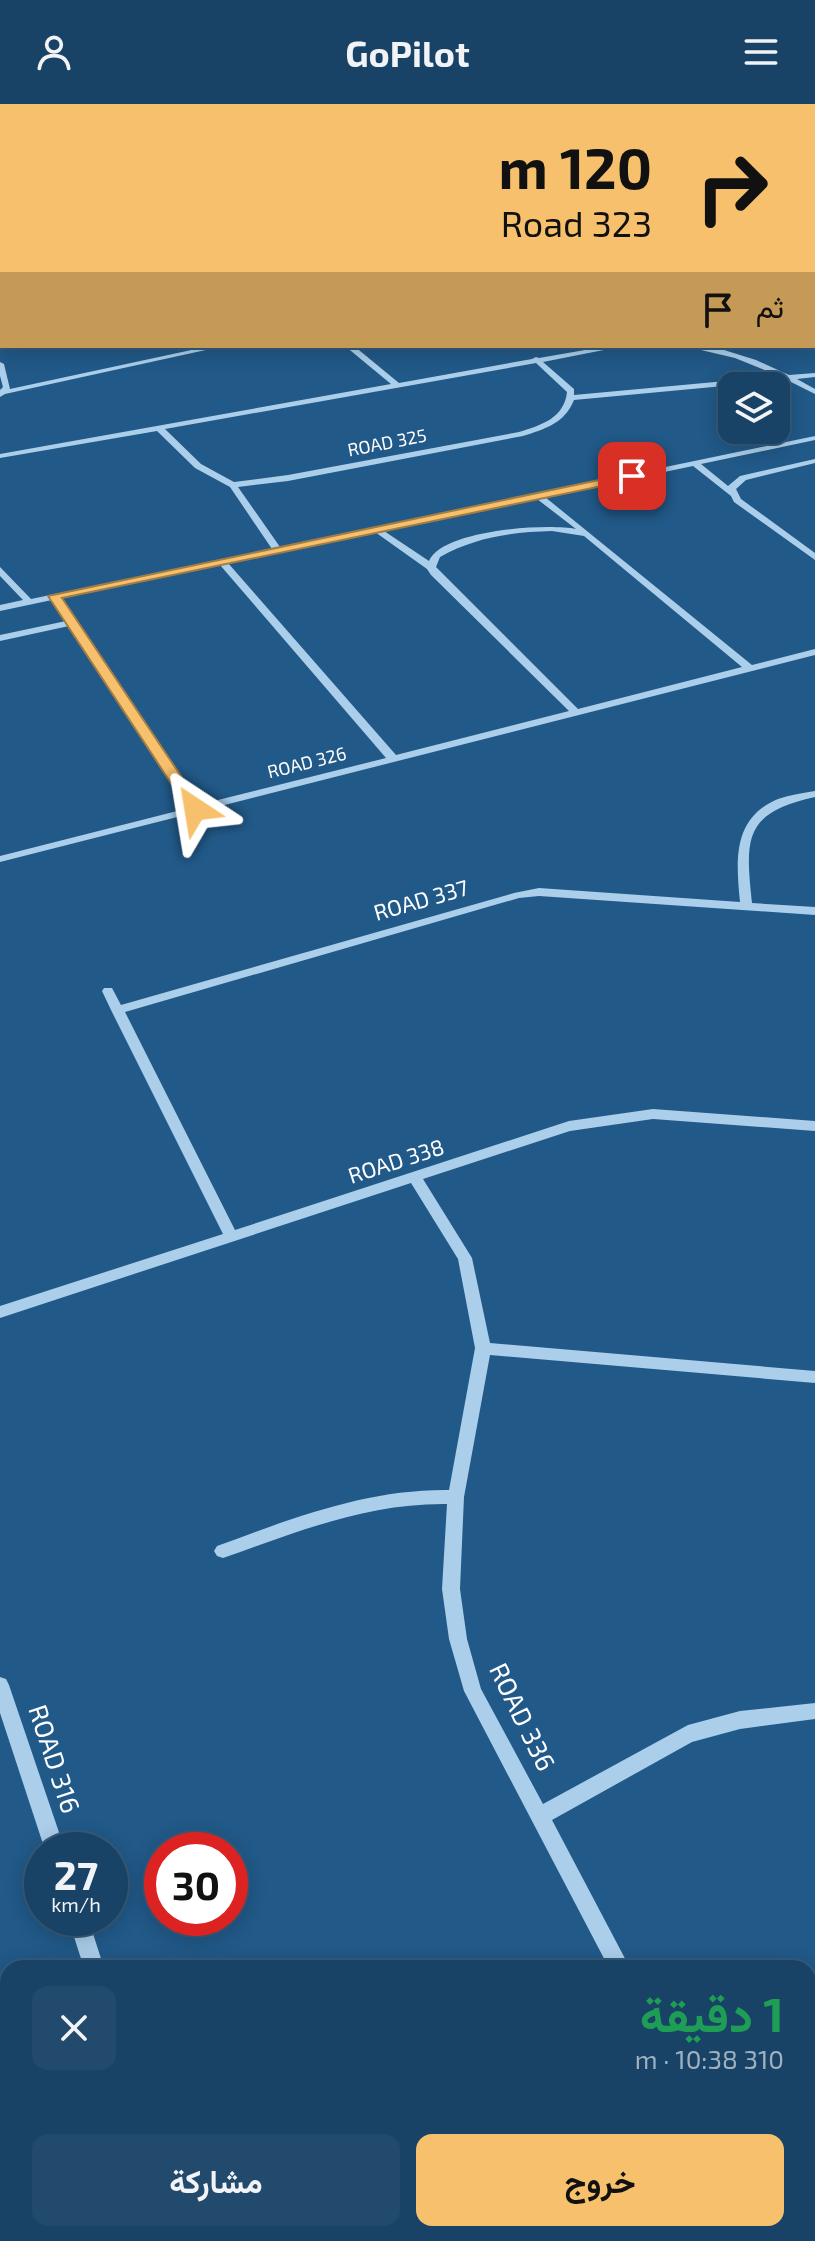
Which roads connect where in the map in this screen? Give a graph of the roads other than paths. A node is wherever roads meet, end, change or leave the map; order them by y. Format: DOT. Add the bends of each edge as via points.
graph roads {
  1 [pos="211,348"];
  2 [pos="351,348"];
  3 [pos="607,348"];
  4 [pos="718,348"];
  5 [pos="536,359"];
  6 [pos="0,364"];
  7 [pos="815,375"];
  8 [pos="793,379"];
  9 [pos="397,385"];
  10 [pos="815,392"];
  11 [pos="1,394"];
  12 [pos="571,398"];
  13 [pos="159,428"];
  14 [pos="815,438"];
  15 [pos="0,456"];
  16 [pos="815,461"];
  17 [pos="694,463"];
  18 [pos="233,485"];
  19 [pos="732,494"];
  20 [pos="539,496"];
  21 [pos="377,530"];
  22 [pos="587,534"];
  23 [pos="278,551"];
  24 [pos="815,557"];
  25 [pos="222,562"];
  26 [pos="431,567"];
  27 [pos="0,570"];
  28 [pos="54,596"];
  29 [pos="29,602"];
  30 [pos="0,608"];
  31 [pos="73,622"];
  32 [pos="0,638"];
  33 [pos="815,652"];
  34 [pos="749,668"];
  35 [pos="576,713"];
  36 [pos="393,759"];
  37 [pos="815,794"];
  38 [pos="195,809"];
  39 [pos="0,859"];
  40 [pos="746,906"];
  41 [pos="815,911"];
  42 [pos="108,991"];
  43 [pos="117,1010"];
  44 [pos="815,1126"];
  45 [pos="415,1178"];
  46 [pos="232,1237"];
  47 [pos="0,1312"];
  48 [pos="483,1348"];
  49 [pos="815,1377"];
  50 [pos="456,1497"];
  51 [pos="223,1551"];
  52 [pos="1,1690"];
  53 [pos="815,1711"];
  54 [pos="540,1816"];
  55 [pos="49,1832"];
  56 [pos="84,1936"];
  57 [pos="91,1960"];
  58 [pos="616,1960"];
  1 -- 11 [label="street"];
  2 -- 9 [label="street"];
  3 -- 5 [label="street"];
  4 -- 8 [label="street"];
  5 -- 9 [label="street"];
  5 -- 12 [label="street" via="561,379"];
  6 -- 11 [label="street" via="7,387"];
  7 -- 8 [label="street"];
  8 -- 10 [label="street"];
  8 -- 12 [label="street"];
  9 -- 13 [label="street"];
  12 -- 18 [label="street, ROAD 325" via="563,416 520,434"];
  13 -- 15 [label="street"];
  13 -- 18 [label="street" via="198,466"];
  14 -- 17 [label="street"];
  16 -- 19 [label="street" via="743,478 731,488"];
  17 -- 19 [label="street"];
  17 -- 20 [label="street"];
  18 -- 23 [label="street"];
  19 -- 24 [label="street"];
  20 -- 21 [label="street"];
  20 -- 22 [label="street"];
  21 -- 23 [label="street"];
  21 -- 26 [label="street"];
  22 -- 26 [label="street" via="563,528 524,529 453,546 436,555"];
  22 -- 34 [label="street"];
  23 -- 25 [label="street"];
  25 -- 28 [label="street"];
  25 -- 36 [label="street"];
  26 -- 35 [label="street"];
  27 -- 29 [label="street"];
  28 -- 29 [label="street"];
  28 -- 31 [label="street"];
  29 -- 30 [label="street"];
  31 -- 32 [label="street"];
  31 -- 38 [label="street"];
  33 -- 34 [label="street, ROAD 326"];
  34 -- 35 [label="street, ROAD 326"];
  35 -- 36 [label="street, ROAD 326"];
  36 -- 38 [label="street, ROAD 326"];
  37 -- 40 [label="street" via="776,803 751,826 742,851"];
  38 -- 39 [label="street, ROAD 326"];
  40 -- 41 [label="street, ROAD 337"];
  40 -- 43 [label="street, ROAD 337" via="539,892 518,895"];
  42 -- 43 [label="street"];
  43 -- 46 [label="street"];
  44 -- 45 [label="street, ROAD 338" via="653,1114 611,1118 569,1126"];
  45 -- 46 [label="street, ROAD 338"];
  45 -- 48 [label="street, ROAD 336" via="465,1258"];
  46 -- 47 [label="street, ROAD 338"];
  48 -- 49 [label="street"];
  48 -- 50 [label="street, ROAD 336"];
  50 -- 51 [label="street" via="363,1502"];
  50 -- 54 [label="street, ROAD 336" via="451,1589 458,1639 473,1691"];
  52 -- 55 [label="street, ROAD 316"];
  53 -- 54 [label="street" via="740,1720 688,1734"];
  54 -- 58 [label="street, ROAD 336"];
  56 -- 57 [label="street"];
}
